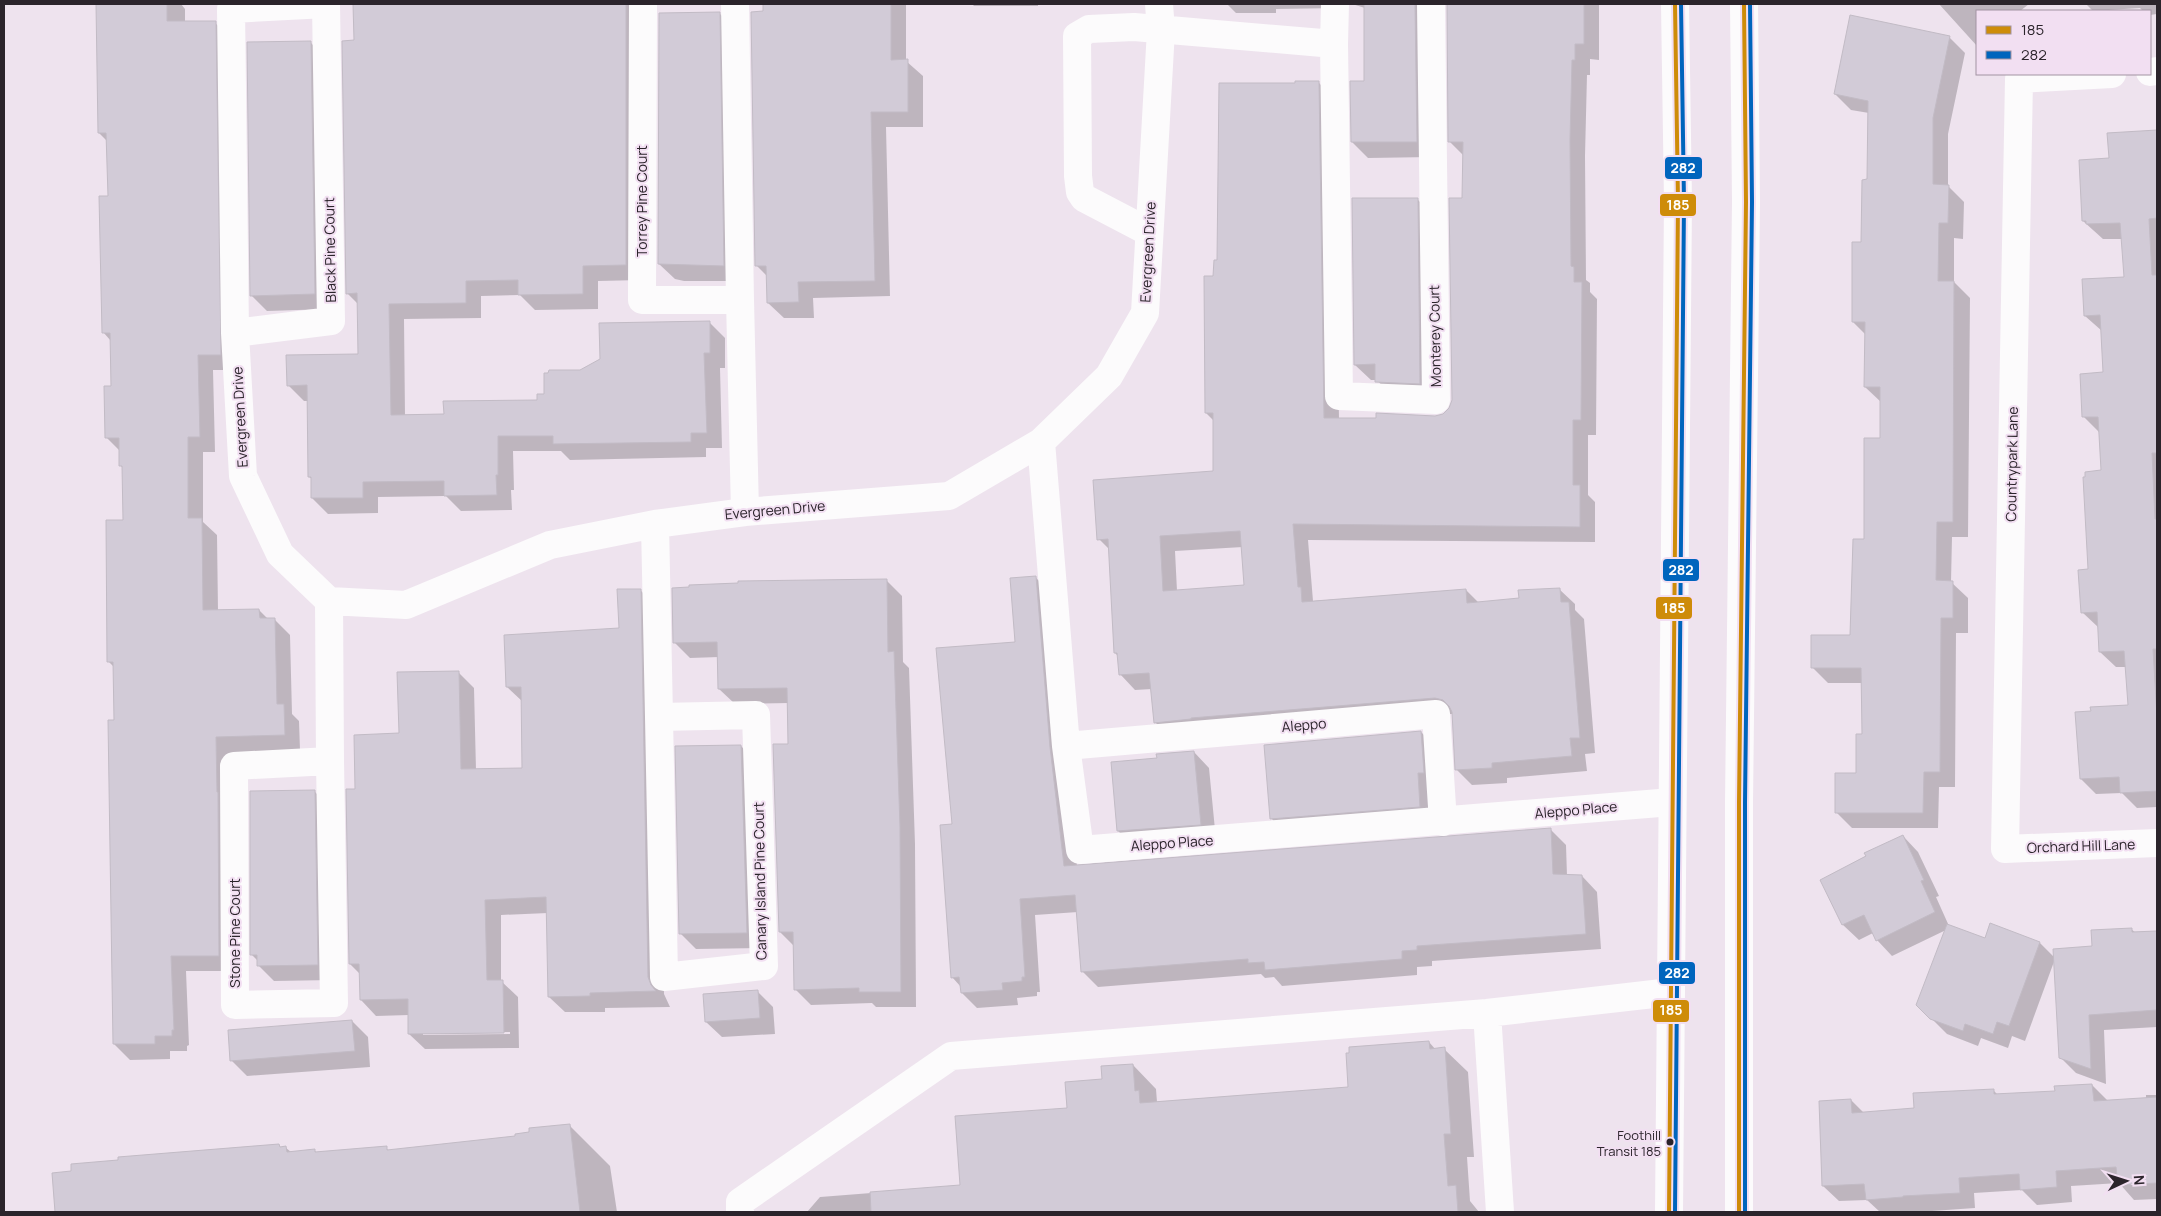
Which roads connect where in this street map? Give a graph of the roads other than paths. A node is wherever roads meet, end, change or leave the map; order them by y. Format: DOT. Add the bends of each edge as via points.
graph roads {
  1 [pos="643,4"];
  2 [pos="735,4"];
  3 [pos="1335,4"];
  4 [pos="1430,4"];
  5 [pos="1675,4"];
  6 [pos="1744,4"];
  7 [pos="1160,17"];
  8 [pos="1334,44"];
  9 [pos="2093,75"];
  10 [pos="1149,232"];
  11 [pos="740,300"];
  12 [pos="235,333"];
  13 [pos="1041,442"];
  14 [pos="745,512"];
  15 [pos="655,524"];
  16 [pos="329,601"];
  17 [pos="658,717"];
  18 [pos="1066,746"];
  19 [pos="330,761"];
  20 [pos="1672,802"];
  21 [pos="1443,822"];
  22 [pos="2157,843"];
  23 [pos="2005,849"];
  24 [pos="1671,992"];
  25 [pos="1487,1013"];
  26 [pos="740,1212"];
  27 [pos="1500,1212"];
  28 [pos="1669,1212"];
  29 [pos="1739,1212"];
  1 -- 11 [label="main road, Torrey Pine Court" via="642,300"];
  2 -- 11 [label="main road"];
  3 -- 8 [label="main road, Monterey Court"];
  4 -- 8 [label="main road, Monterey Court" via="1436,400 1339,396"];
  5 -- 20 [label="main road" via="1678,202"];
  6 -- 29 [label="main road" via="1746,212 1739,803"];
  7 -- 8 [label="main road"];
  7 -- 10 [label="main road, Evergreen Drive"];
  7 -- 10 [label="main road" via="1134,27 1089,29 1077,36 1075,49 1080,192 1088,202"];
  9 -- 23 [label="main road, Countrypark Lane" via="2019,79"];
  10 -- 13 [label="main road, Evergreen Drive" via="1144,313 1109,376"];
  11 -- 14 [label="main road"];
  12 -- 12 [label="main road, Black Pine Court" via="331,321 326,4 231,10"];
  12 -- 16 [label="main road, Evergreen Drive" via="243,476 280,554"];
  13 -- 14 [label="main road, Evergreen Drive" via="949,496"];
  13 -- 18 [label="main road, Aleppo Place"];
  14 -- 15 [label="main road, Evergreen Drive"];
  15 -- 16 [label="main road, Evergreen Drive" via="550,545 406,605"];
  15 -- 17 [label="main road, Canary Island Pine Court"];
  16 -- 19 [label="main road, Stone Pine Court"];
  17 -- 17 [label="main road, Canary Island Pine Court" via="664,977 764,966 756,715"];
  18 -- 21 [label="main road, Aleppo Place" via="1080,850"];
  18 -- 21 [label="main road, Aleppo" via="1436,714"];
  19 -- 19 [label="main road, Stone Pine Court" via="334,1003 235,1005 234,766"];
  20 -- 21 [label="main road, Aleppo Place"];
  20 -- 24 [label="main road"];
  22 -- 23 [label="main road, Orchard Hill Lane"];
  24 -- 25 [label="main road"];
  24 -- 28 [label="main road"];
  25 -- 26 [label="main road" via="952,1056 740,1202"];
  25 -- 27 [label="main road"];
}
